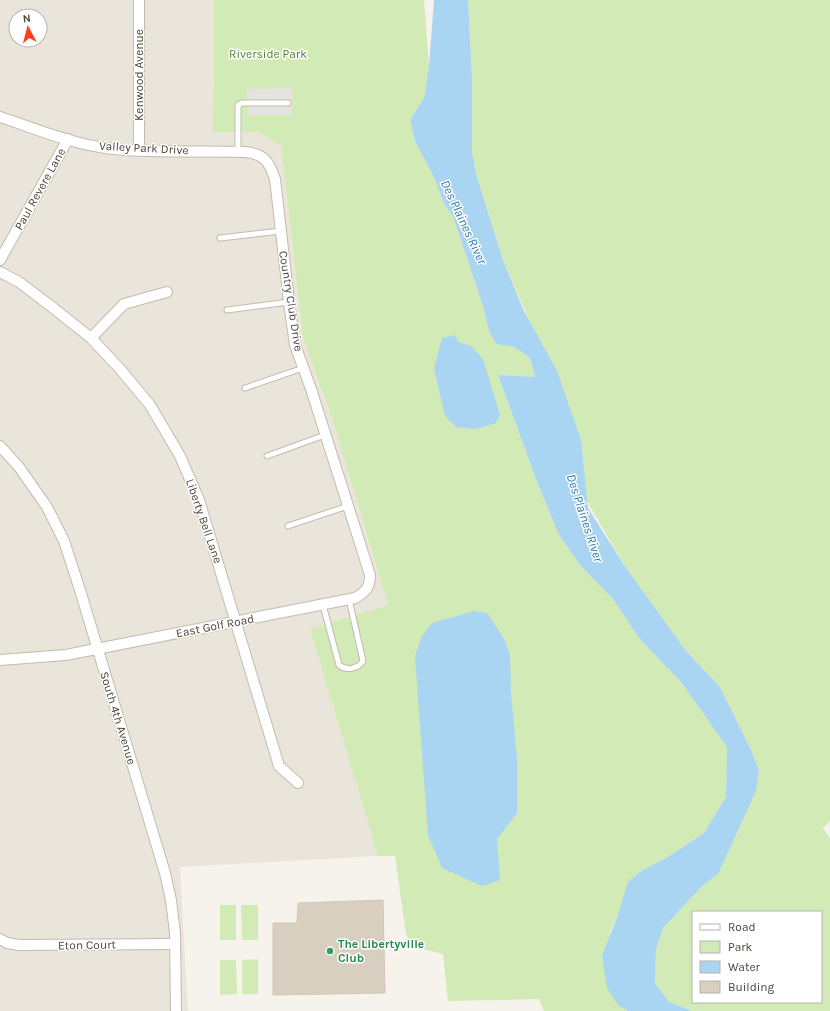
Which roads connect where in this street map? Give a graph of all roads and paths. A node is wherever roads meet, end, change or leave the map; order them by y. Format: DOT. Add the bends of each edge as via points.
graph roads {
  1 [pos="139,0"];
  2 [pos="288,103"];
  3 [pos="0,117"];
  4 [pos="68,139"];
  5 [pos="139,150"];
  6 [pos="242,151"];
  7 [pos="281,231"];
  8 [pos="220,238"];
  9 [pos="0,260"];
  10 [pos="0,272"];
  11 [pos="167,292"];
  12 [pos="289,302"];
  13 [pos="227,310"];
  14 [pos="91,338"];
  15 [pos="303,368"];
  16 [pos="245,388"];
  17 [pos="325,435"];
  18 [pos="0,446"];
  19 [pos="267,456"];
  20 [pos="348,506"];
  21 [pos="288,526"];
  22 [pos="356,531"];
  23 [pos="349,599"];
  24 [pos="322,605"];
  25 [pos="236,622"];
  26 [pos="98,649"];
  27 [pos="0,660"];
  28 [pos="298,783"];
  29 [pos="0,939"];
  30 [pos="175,944"];
  31 [pos="176,1011"];
  1 -- 5 [label="street, Kenwood Avenue"];
  2 -- 6 [label="lane" via="238,105"];
  3 -- 4 [label="street, Valley Park Drive"];
  4 -- 5 [label="street, Valley Park Drive" via="106,148"];
  4 -- 9 [label="street, Paul Revere Lane"];
  5 -- 6 [label="street, Valley Park Drive"];
  6 -- 7 [label="street, Country Club Drive" via="253,152 263,157 271,166"];
  7 -- 8 [label="lane"];
  7 -- 12 [label="street, Country Club Drive"];
  10 -- 14 [label="street, Liberty Bell Lane" via="19,282"];
  11 -- 14 [label="street" via="124,304"];
  12 -- 13 [label="lane"];
  12 -- 15 [label="street, Country Club Drive" via="295,345"];
  14 -- 25 [label="street, Liberty Bell Lane" via="150,405 180,456 199,500"];
  15 -- 16 [label="lane"];
  15 -- 17 [label="street, Country Club Drive"];
  17 -- 19 [label="lane"];
  17 -- 20 [label="street, Country Club Drive"];
  18 -- 26 [label="street, South 4th Avenue" via="19,467 47,507 64,541"];
  20 -- 21 [label="lane"];
  20 -- 22 [label="street, Country Club Drive"];
  22 -- 23 [label="street, East Golf Road" via="370,575 370,583 363,594"];
  23 -- 24 [label="street, East Golf Road"];
  23 -- 24 [label="lane" via="363,661 354,668 339,665"];
  24 -- 25 [label="street, East Golf Road"];
  25 -- 26 [label="street, East Golf Road"];
  25 -- 28 [label="street, Liberty Bell Lane" via="279,766"];
  26 -- 27 [label="street, East Golf Road" via="66,655"];
  26 -- 30 [label="street, South 4th Avenue" via="165,873 171,900"];
  29 -- 30 [label="street, Eton Court" via="19,945"];
  30 -- 31 [label="street, South 4th Avenue"];
}
